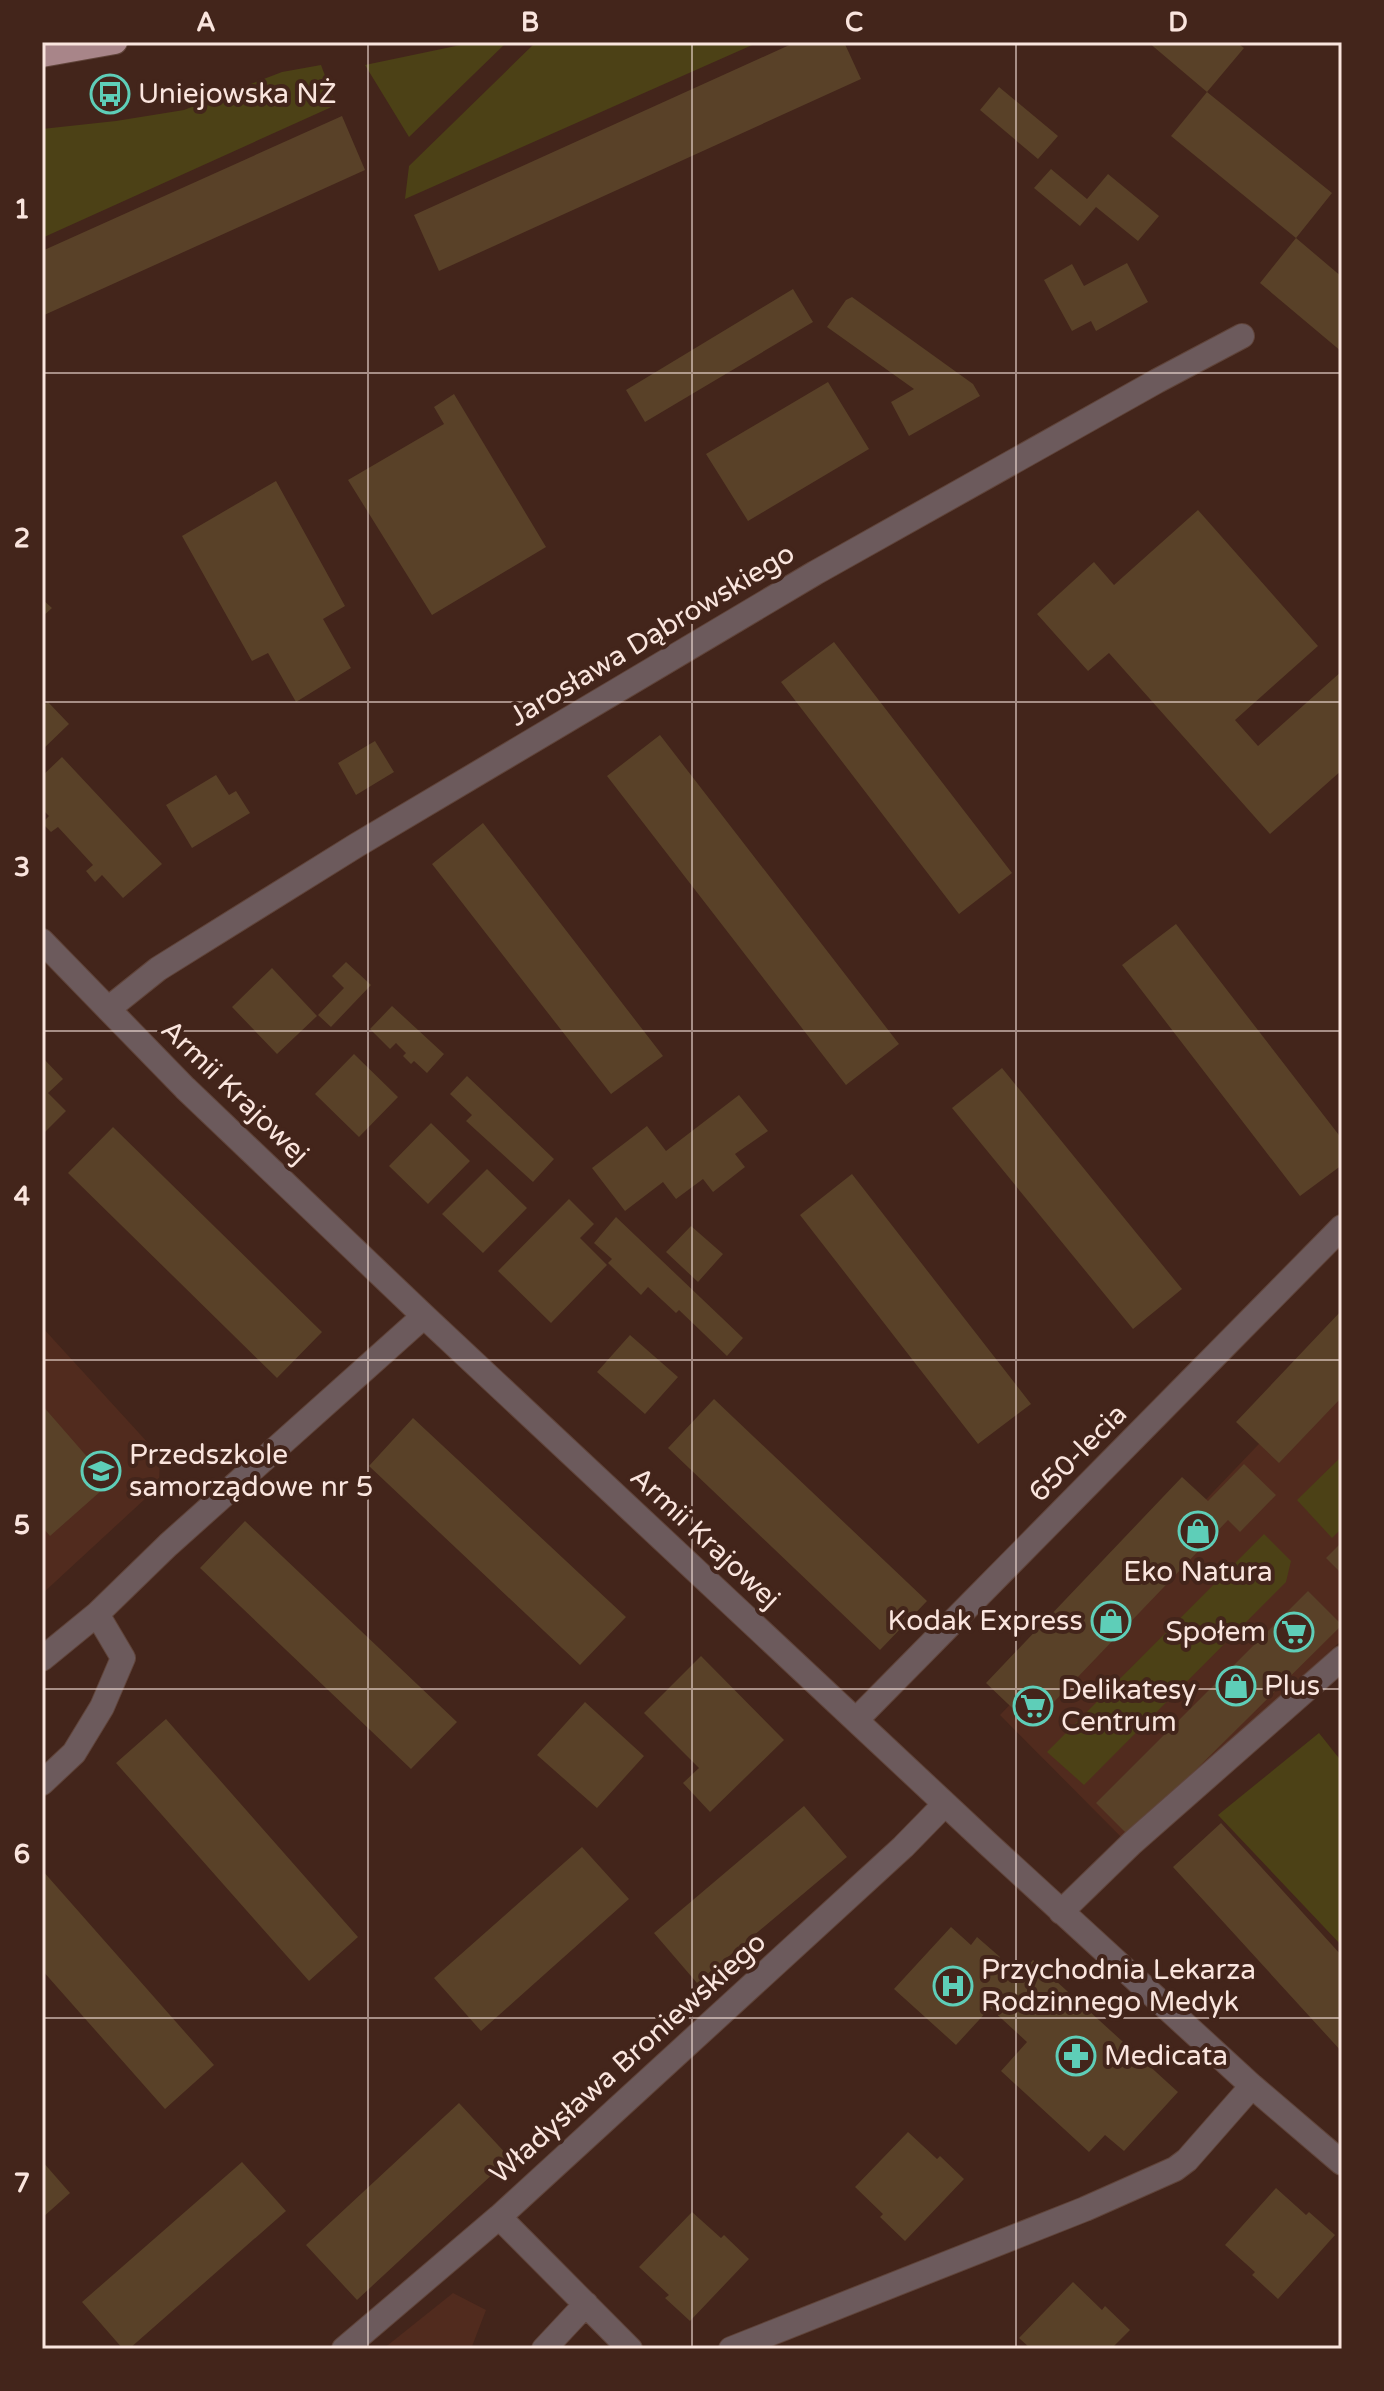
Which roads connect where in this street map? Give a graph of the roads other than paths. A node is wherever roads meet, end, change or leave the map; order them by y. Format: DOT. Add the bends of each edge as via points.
graph roads {
  1 [pos="115,42"];
  2 [pos="42,55"];
  3 [pos="1242,336"];
  4 [pos="42,941"];
  5 [pos="108,1009"];
  6 [pos="1342,1227"];
  7 [pos="424,1316"];
  8 [pos="97,1614"];
  9 [pos="1342,1658"];
  10 [pos="42,1659"];
  11 [pos="856,1720"];
  12 [pos="42,1783"];
  13 [pos="945,1804"];
  14 [pos="1061,1912"];
  15 [pos="1252,2086"];
  16 [pos="1342,2163"];
  17 [pos="499,2217"];
  18 [pos="586,2304"];
  19 [pos="344,2349"];
  20 [pos="544,2349"];
  21 [pos="630,2349"];
  22 [pos="731,2349"];
  1 -- 2 [label="main road"];
  3 -- 5 [label="street, Jarosława Dąbrowskiego" via="707,637 357,845 158,969"];
  4 -- 5 [label="street, Armii Krajowej"];
  5 -- 7 [label="street, Armii Krajowej"];
  6 -- 11 [label="street, 650-lecia"];
  7 -- 8 [label="street"];
  7 -- 11 [label="street, Armii Krajowej"];
  8 -- 10 [label="street"];
  8 -- 12 [label="street" via="123,1658 74,1753"];
  9 -- 14 [label="street"];
  11 -- 13 [label="street, Armii Krajowej"];
  13 -- 14 [label="street, Armii Krajowej"];
  13 -- 17 [label="street, Władysława Broniewskiego"];
  14 -- 15 [label="street, Armii Krajowej"];
  15 -- 16 [label="street, Armii Krajowej"];
  15 -- 22 [label="street" via="1175,2169"];
  17 -- 18 [label="street"];
  17 -- 19 [label="street, Władysława Broniewskiego"];
  18 -- 20 [label="street"];
  18 -- 21 [label="street"];
}
